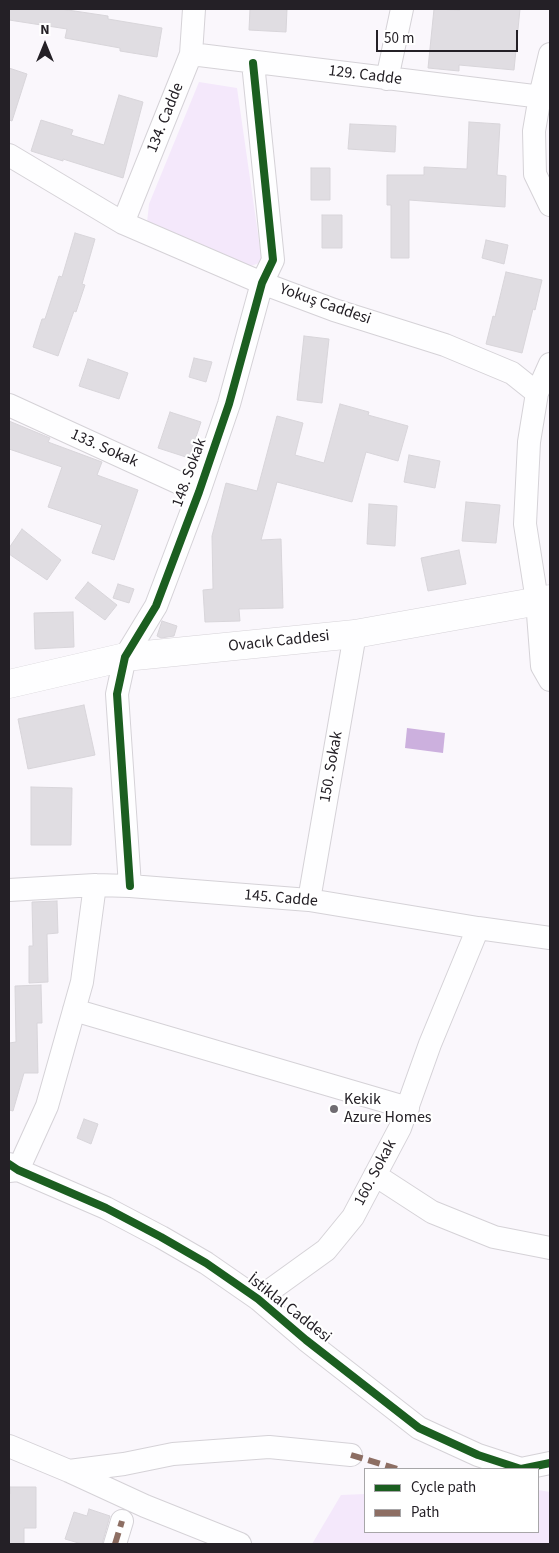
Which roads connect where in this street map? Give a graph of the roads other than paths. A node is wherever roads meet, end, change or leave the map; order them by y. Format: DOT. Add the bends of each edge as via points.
graph roads {
  1 [pos="194,9"];
  2 [pos="402,9"];
  3 [pos="191,54"];
  4 [pos="550,54"];
  5 [pos="253,63"];
  6 [pos="387,79"];
  7 [pos="545,97"];
  8 [pos="9,155"];
  9 [pos="543,176"];
  10 [pos="550,205"];
  11 [pos="123,224"];
  12 [pos="262,283"];
  13 [pos="550,364"];
  14 [pos="537,393"];
  15 [pos="9,406"];
  16 [pos="199,492"];
  17 [pos="543,600"];
  18 [pos="355,634"];
  19 [pos="125,657"];
  20 [pos="550,680"];
  21 [pos="9,684"];
  22 [pos="96,885"];
  23 [pos="130,886"];
  24 [pos="9,890"];
  25 [pos="309,900"];
  26 [pos="478,928"];
  27 [pos="550,934"];
  28 [pos="74,1010"];
  29 [pos="408,1108"];
  30 [pos="12,1168"];
  31 [pos="375,1175"];
  32 [pos="550,1248"];
  33 [pos="258,1299"];
  34 [pos="9,1446"];
  35 [pos="351,1455"];
  36 [pos="550,1463"];
  37 [pos="70,1471"];
  38 [pos="122,1521"];
  39 [pos="115,1544"];
  40 [pos="240,1544"];
  1 -- 3 [label="street, 134. Cadde"];
  2 -- 6 [label="street"];
  3 -- 5 [label="street, 129. Cadde"];
  3 -- 11 [label="street, 134. Cadde"];
  4 -- 7 [label="street"];
  5 -- 6 [label="street, 129. Cadde"];
  5 -- 12 [label="street, 148. Sokak" via="273,260"];
  6 -- 7 [label="street, 129. Cadde"];
  7 -- 9 [label="street" via="534,131"];
  8 -- 11 [label="street, Yokuş Caddesi"];
  9 -- 10 [label="street"];
  11 -- 12 [label="street, Yokuş Caddesi"];
  12 -- 14 [label="street, Yokuş Caddesi" via="445,345 512,373"];
  12 -- 16 [label="street, 148. Sokak" via="229,404"];
  13 -- 14 [label="street"];
  14 -- 17 [label="street" via="529,442 525,524"];
  15 -- 16 [label="street, 133. Sokak"];
  16 -- 19 [label="street, 148. Sokak" via="156,606"];
  17 -- 18 [label="main road, Ovacık Caddesi"];
  17 -- 20 [label="street" via="542,666"];
  18 -- 19 [label="main road, Ovacık Caddesi"];
  18 -- 25 [label="street, 150. Sokak"];
  19 -- 21 [label="main road, Ovacık Caddesi"];
  19 -- 23 [label="street, 148. Sokak" via="117,694"];
  22 -- 23 [label="street, 145. Cadde"];
  22 -- 24 [label="street, 145. Cadde"];
  22 -- 28 [label="street" via="82,982"];
  23 -- 25 [label="street, 145. Cadde"];
  25 -- 26 [label="street, 145. Cadde"];
  26 -- 27 [label="street, 145. Cadde"];
  26 -- 29 [label="street, 160. Sokak" via="430,1044"];
  28 -- 29 [label="street"];
  28 -- 30 [label="street" via="47,1106"];
  29 -- 31 [label="street, 160. Sokak"];
  30 -- 33 [label="street, İstiklal Caddesi" via="106,1208 161,1237"];
  31 -- 32 [label="street" via="432,1212 494,1237"];
  31 -- 33 [label="street, 160. Sokak" via="353,1217 326,1250"];
  33 -- 36 [label="street, İstiklal Caddesi" via="419,1428 478,1455 521,1468"];
  34 -- 37 [label="street"];
  35 -- 37 [label="street" via="269,1447 173,1454"];
  37 -- 40 [label="street" via="145,1506"];
  38 -- 39 [label="street"];
}
